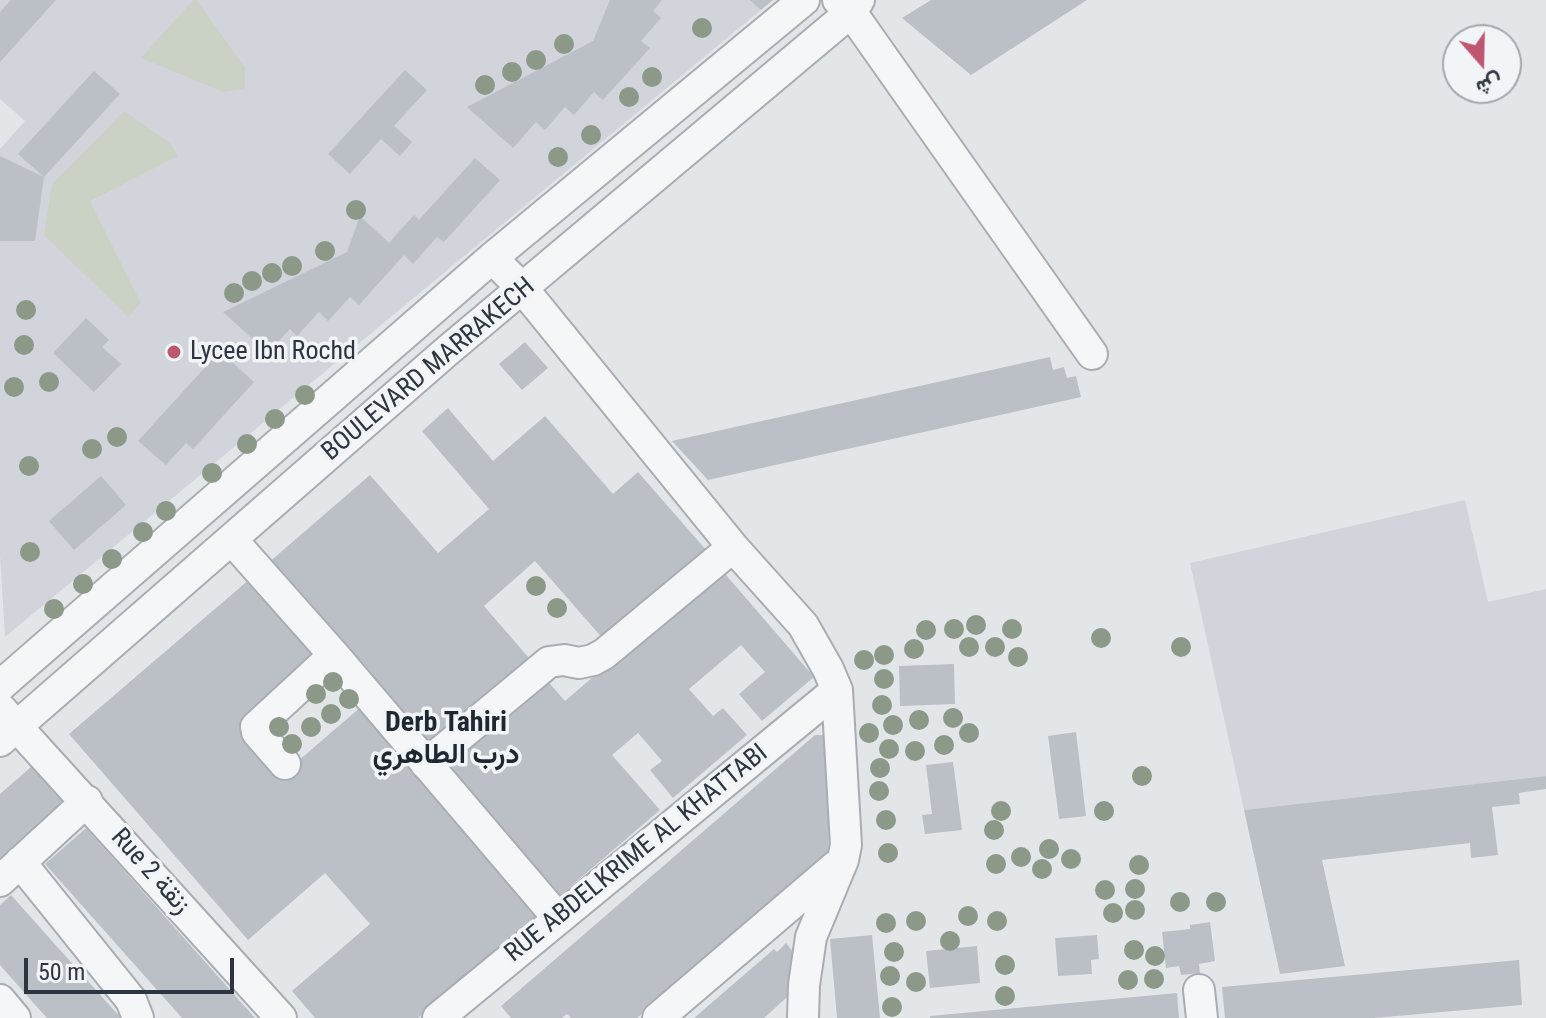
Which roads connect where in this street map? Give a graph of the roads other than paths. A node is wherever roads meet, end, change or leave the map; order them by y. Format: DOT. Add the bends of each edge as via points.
graph roads {
  1 [pos="804,0"];
  2 [pos="849,4"];
  3 [pos="492,258"];
  4 [pos="523,289"];
  5 [pos="1092,354"];
  6 [pos="232,540"];
  7 [pos="733,547"];
  8 [pos="334,655"];
  9 [pos="0,686"];
  10 [pos="837,690"];
  11 [pos="6,725"];
  12 [pos="285,764"];
  13 [pos="426,764"];
  14 [pos="87,801"];
  15 [pos="843,860"];
  16 [pos="10,871"];
  17 [pos="558,918"];
  18 [pos="134,1009"];
  19 [pos="456,1013"];
  20 [pos="281,1018"];
  21 [pos="658,1018"];
  22 [pos="803,1018"];
  1 -- 3 [label="street, BOULEVARD MARRAKECH"];
  2 -- 4 [label="street, BOULEVARD MARRAKECH"];
  2 -- 5 [label="street"];
  3 -- 4 [label="street"];
  3 -- 9 [label="street, BOULEVARD MARRAKECH"];
  4 -- 6 [label="street, BOULEVARD MARRAKECH"];
  4 -- 7 [label="street"];
  6 -- 8 [label="street"];
  6 -- 11 [label="street, BOULEVARD MARRAKECH"];
  7 -- 10 [label="street" via="803,625"];
  7 -- 13 [label="street" via="604,654 579,663 549,662"];
  8 -- 12 [label="street" via="256,727"];
  8 -- 13 [label="street"];
  10 -- 15 [label="street" via="847,829"];
  10 -- 17 [label="street, RUE ABDELKRIME AL KHATTABI"];
  11 -- 14 [label="street, Rue 2 زنقة"];
  13 -- 17 [label="street"];
  14 -- 16 [label="street"];
  14 -- 20 [label="street, Rue 2 زنقة"];
  15 -- 21 [label="street"];
  15 -- 22 [label="street" via="811,937"];
  16 -- 18 [label="street"];
  17 -- 19 [label="street, RUE ABDELKRIME AL KHATTABI"];
}
